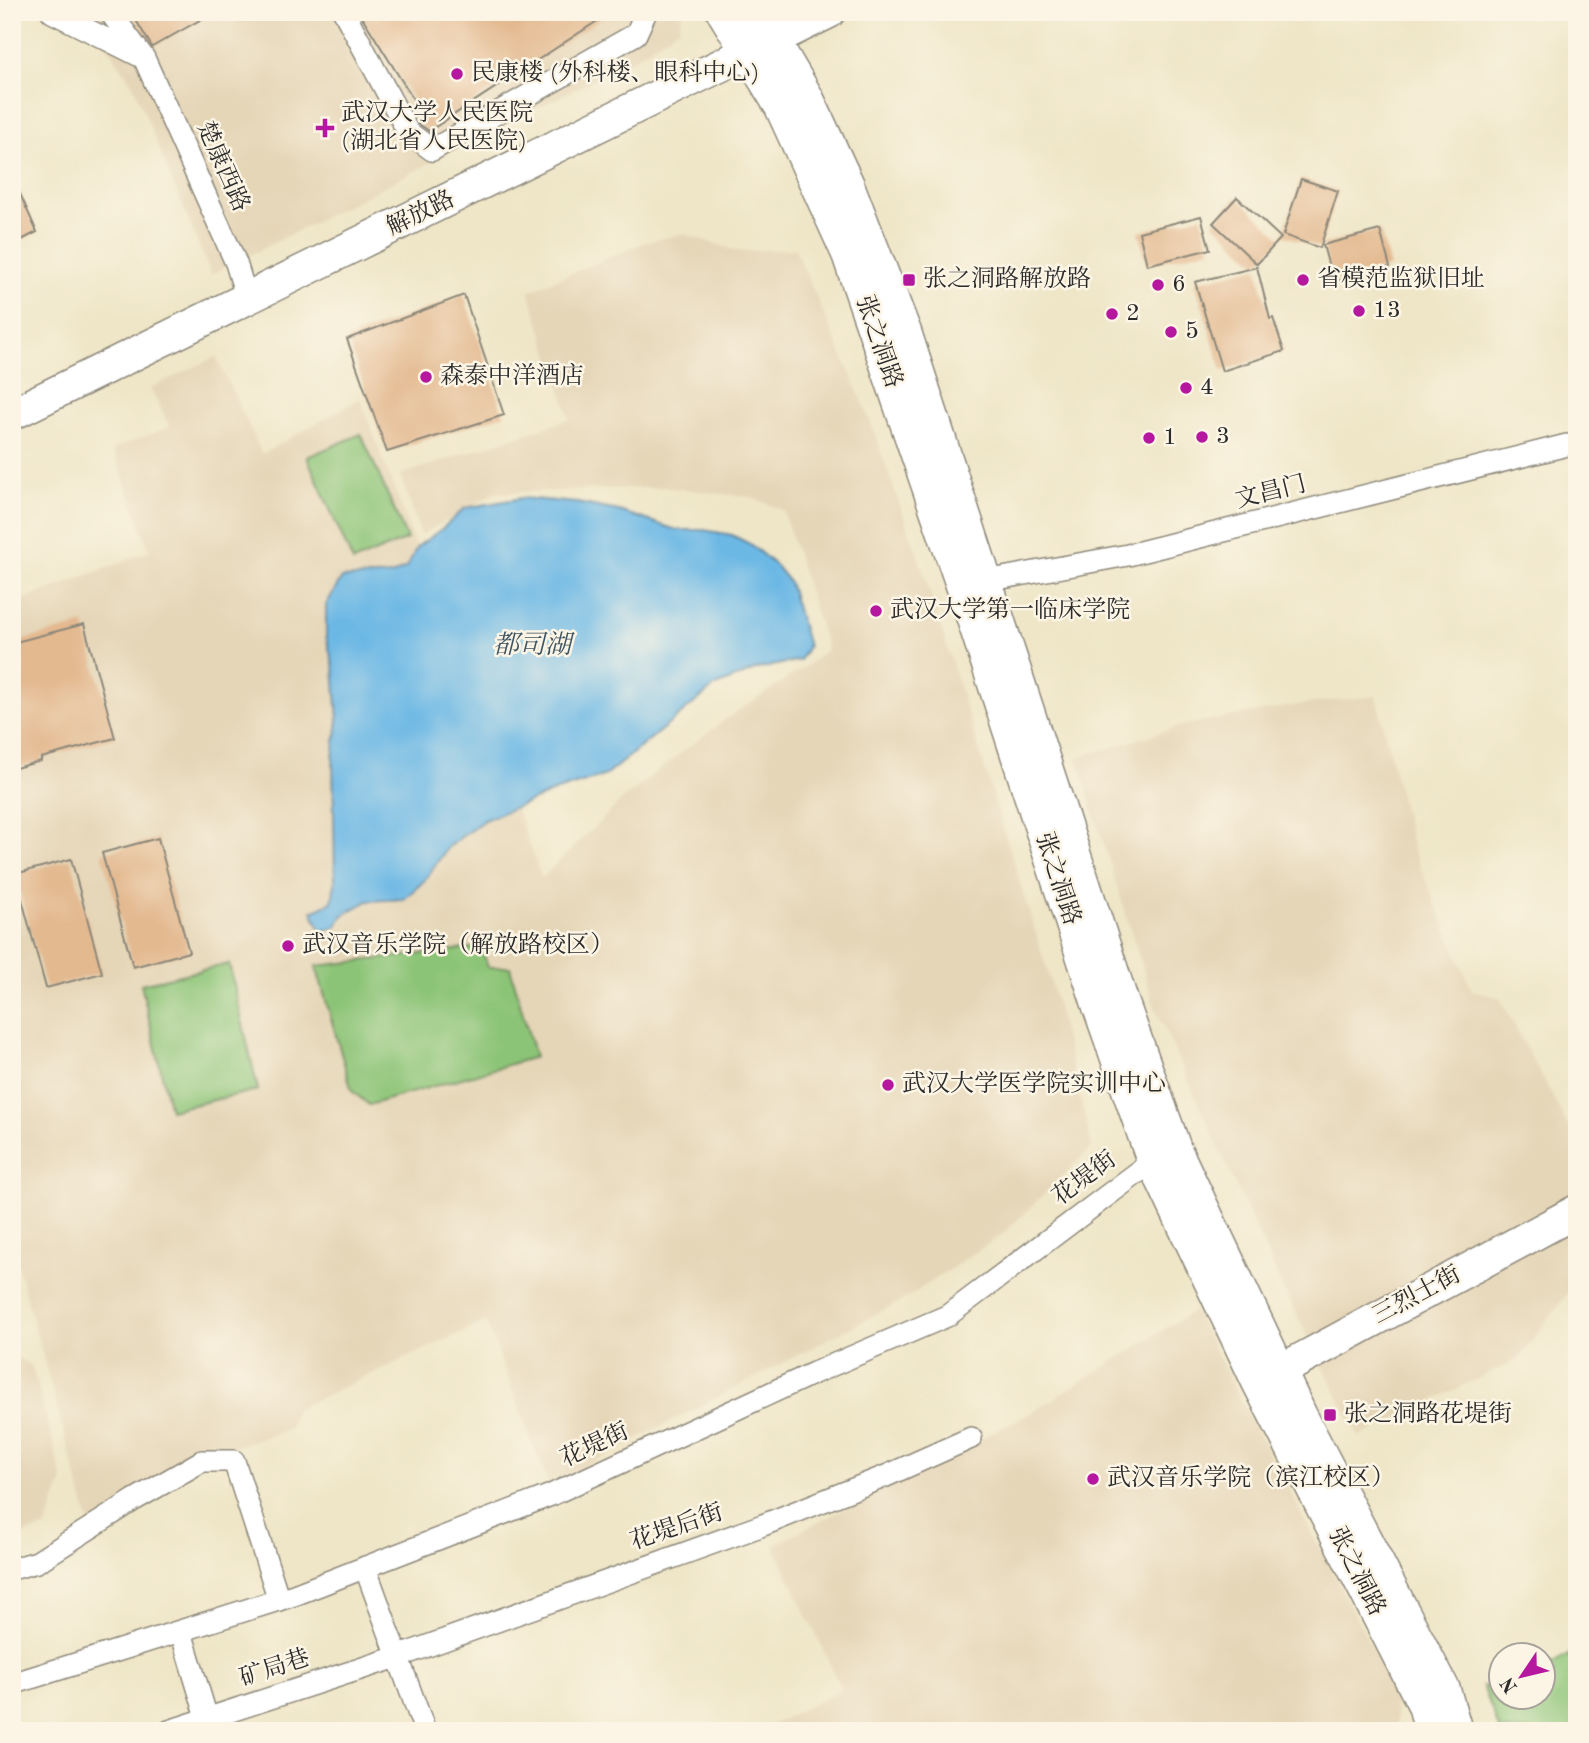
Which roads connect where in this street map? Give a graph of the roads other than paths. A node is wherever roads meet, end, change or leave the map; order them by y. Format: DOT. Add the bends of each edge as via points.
graph roads {
  1 [pos="52,12"];
  2 [pos="110,12"];
  3 [pos="344,12"];
  4 [pos="646,12"];
  5 [pos="723,12"];
  6 [pos="757,12"];
  7 [pos="830,12"];
  8 [pos="762,47"];
  9 [pos="144,58"];
  10 [pos="247,299"];
  11 [pos="12,414"];
  12 [pos="1567,445"];
  13 [pos="986,581"];
  14 [pos="1153,1161"];
  15 [pos="1577,1211"];
  16 [pos="1269,1376"];
  17 [pos="971,1438"];
  18 [pos="365,1567"];
  19 [pos="12,1569"];
  20 [pos="279,1600"];
  21 [pos="181,1632"];
  22 [pos="397,1657"];
  23 [pos="12,1684"];
  24 [pos="207,1718"];
  25 [pos="169,1731"];
  26 [pos="425,1731"];
  27 [pos="1431,1731"];
  28 [pos="1456,1731"];
  1 -- 9 [label="street"];
  2 -- 9 [label="street, 楚康西路"];
  3 -- 4 [label="street" via="408,132 432,150 636,34"];
  5 -- 8 [label="main road, 张之洞路"];
  6 -- 8 [label="main road, 张之洞路"];
  7 -- 8 [label="main road, 解放路"];
  8 -- 10 [label="main road, 解放路"];
  8 -- 13 [label="main road, 张之洞路" via="807,97 853,198 905,332"];
  8 -- 14 [label="main road, 张之洞路" via="782,107 848,254"];
  9 -- 10 [label="street, 楚康西路" via="236,263"];
  10 -- 11 [label="main road, 解放路"];
  12 -- 13 [label="street, 文昌门" via="1128,555"];
  13 -- 16 [label="main road, 张之洞路" via="1122,1001 1175,1149"];
  14 -- 16 [label="main road, 张之洞路"];
  14 -- 18 [label="street, 花堤街" via="947,1316 572,1487"];
  15 -- 16 [label="main road, 三烈士街"];
  16 -- 27 [label="main road, 张之洞路" via="1424,1705"];
  16 -- 28 [label="main road, 张之洞路" via="1444,1690"];
  17 -- 22 [label="street, 花堤后街" via="763,1525"];
  18 -- 20 [label="street, 花堤街"];
  18 -- 22 [label="street"];
  19 -- 20 [label="street" via="37,1562 202,1461 234,1461"];
  20 -- 21 [label="street, 花堤街"];
  21 -- 23 [label="street, 花堤街"];
  21 -- 24 [label="street"];
  22 -- 24 [label="street, 矿局巷"];
  22 -- 26 [label="street"];
  24 -- 25 [label="street, 矿局巷"];
}
